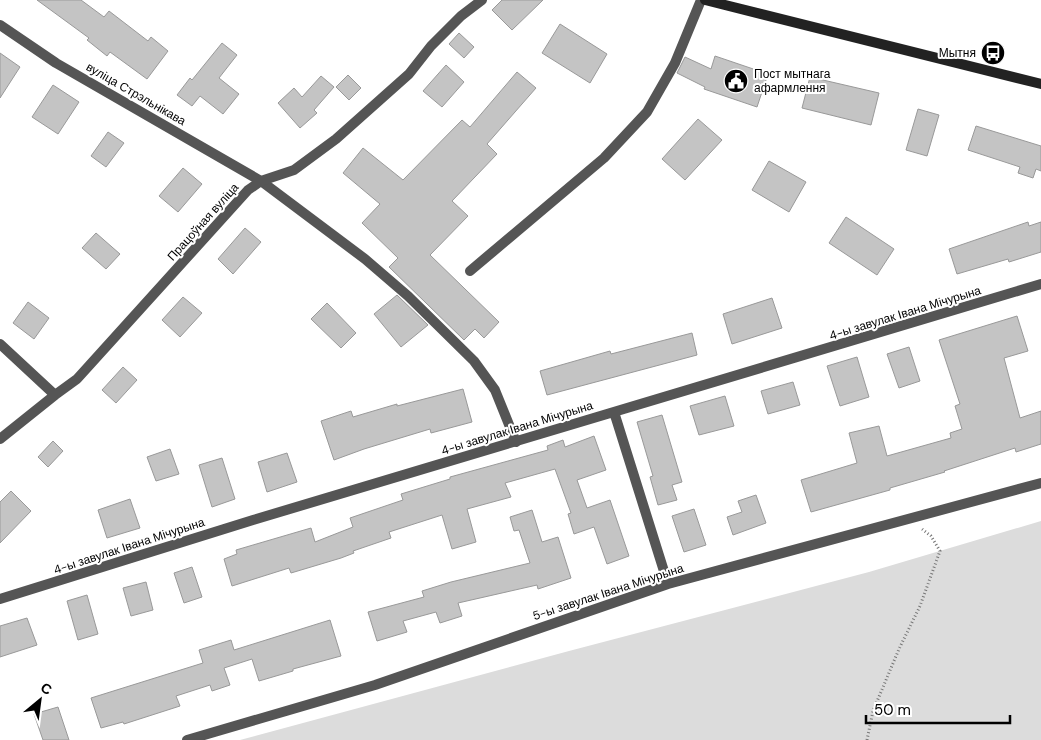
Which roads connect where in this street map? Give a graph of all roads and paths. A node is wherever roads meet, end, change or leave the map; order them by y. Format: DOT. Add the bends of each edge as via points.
graph roads {
  1 [pos="482,0"];
  2 [pos="701,0"];
  3 [pos="705,0"];
  4 [pos="0,25"];
  5 [pos="1041,84"];
  6 [pos="261,181"];
  7 [pos="470,271"];
  8 [pos="1041,284"];
  9 [pos="0,344"];
  10 [pos="55,395"];
  11 [pos="614,412"];
  12 [pos="0,439"];
  13 [pos="516,442"];
  14 [pos="1041,483"];
  15 [pos="908,520"];
  16 [pos="668,584"];
  17 [pos="0,599"];
  18 [pos="187,740"];
  19 [pos="867,740"];
  1 -- 6 [label="street, Працоўная вуліца" via="431,46 409,74 336,139 294,170"];
  2 -- 7 [label="street" via="676,63 647,112 604,158"];
  3 -- 5 [label="street"];
  4 -- 6 [label="street, вуліца Стрэльнікава" via="56,62"];
  6 -- 10 [label="street, Працоўная вуліца" via="248,190 78,379"];
  6 -- 13 [label="street, вуліца Стрэльнікава" via="372,265 474,361 495,390"];
  8 -- 11 [label="street, 4-ы завулак Івана Мічурына"];
  9 -- 10 [label="street"];
  10 -- 12 [label="street, Працоўная вуліца"];
  11 -- 13 [label="street, 4-ы завулак Івана Мічурына"];
  11 -- 16 [label="street"];
  13 -- 17 [label="street, 4-ы завулак Івана Мічурына"];
  14 -- 15 [label="street, 5-ы завулак Івана Мічурына"];
  15 -- 16 [label="street, 5-ы завулак Івана Мічурына"];
  15 -- 19 [label="path" via="931,536 940,551 874,711"];
  16 -- 18 [label="street, 5-ы завулак Івана Мічурына" via="375,685"];
}
